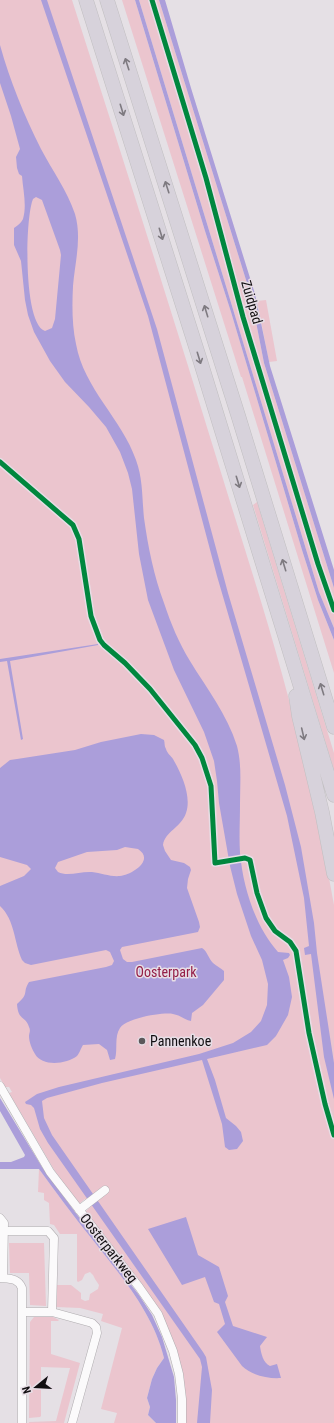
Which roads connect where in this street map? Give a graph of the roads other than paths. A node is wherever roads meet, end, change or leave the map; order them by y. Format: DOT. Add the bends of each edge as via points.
graph roads {
  1 [pos="86,0"];
  2 [pos="107,0"];
  3 [pos="291,654"];
  4 [pos="334,727"];
  5 [pos="334,795"];
  6 [pos="334,874"];
  7 [pos="0,1086"];
  8 [pos="105,1190"];
  9 [pos="79,1210"];
  10 [pos="0,1218"];
  11 [pos="4,1231"];
  12 [pos="1,1278"];
  13 [pos="23,1312"];
  14 [pos="52,1312"];
  15 [pos="22,1423"];
  16 [pos="72,1423"];
  17 [pos="182,1423"];
  1 -- 3 [label="highway, one-way"];
  4 -- 2 [label="highway, one-way"];
  3 -- 5 [label="highway"];
  3 -- 6 [label="highway, one-way" via="299,716"];
  7 -- 9 [label="street, Oosterparkweg" via="50,1172"];
  8 -- 9 [label="street"];
  9 -- 17 [label="street, Oosterparkweg" via="158,1314 179,1374"];
  10 -- 11 [label="street" via="4,1223"];
  11 -- 12 [label="street"];
  11 -- 14 [label="street" via="48,1231 54,1238"];
  12 -- 13 [label="street" via="14,1279 20,1283"];
  13 -- 14 [label="street"];
  13 -- 15 [label="street"];
  14 -- 16 [label="street" via="96,1326 97,1333"];
}
